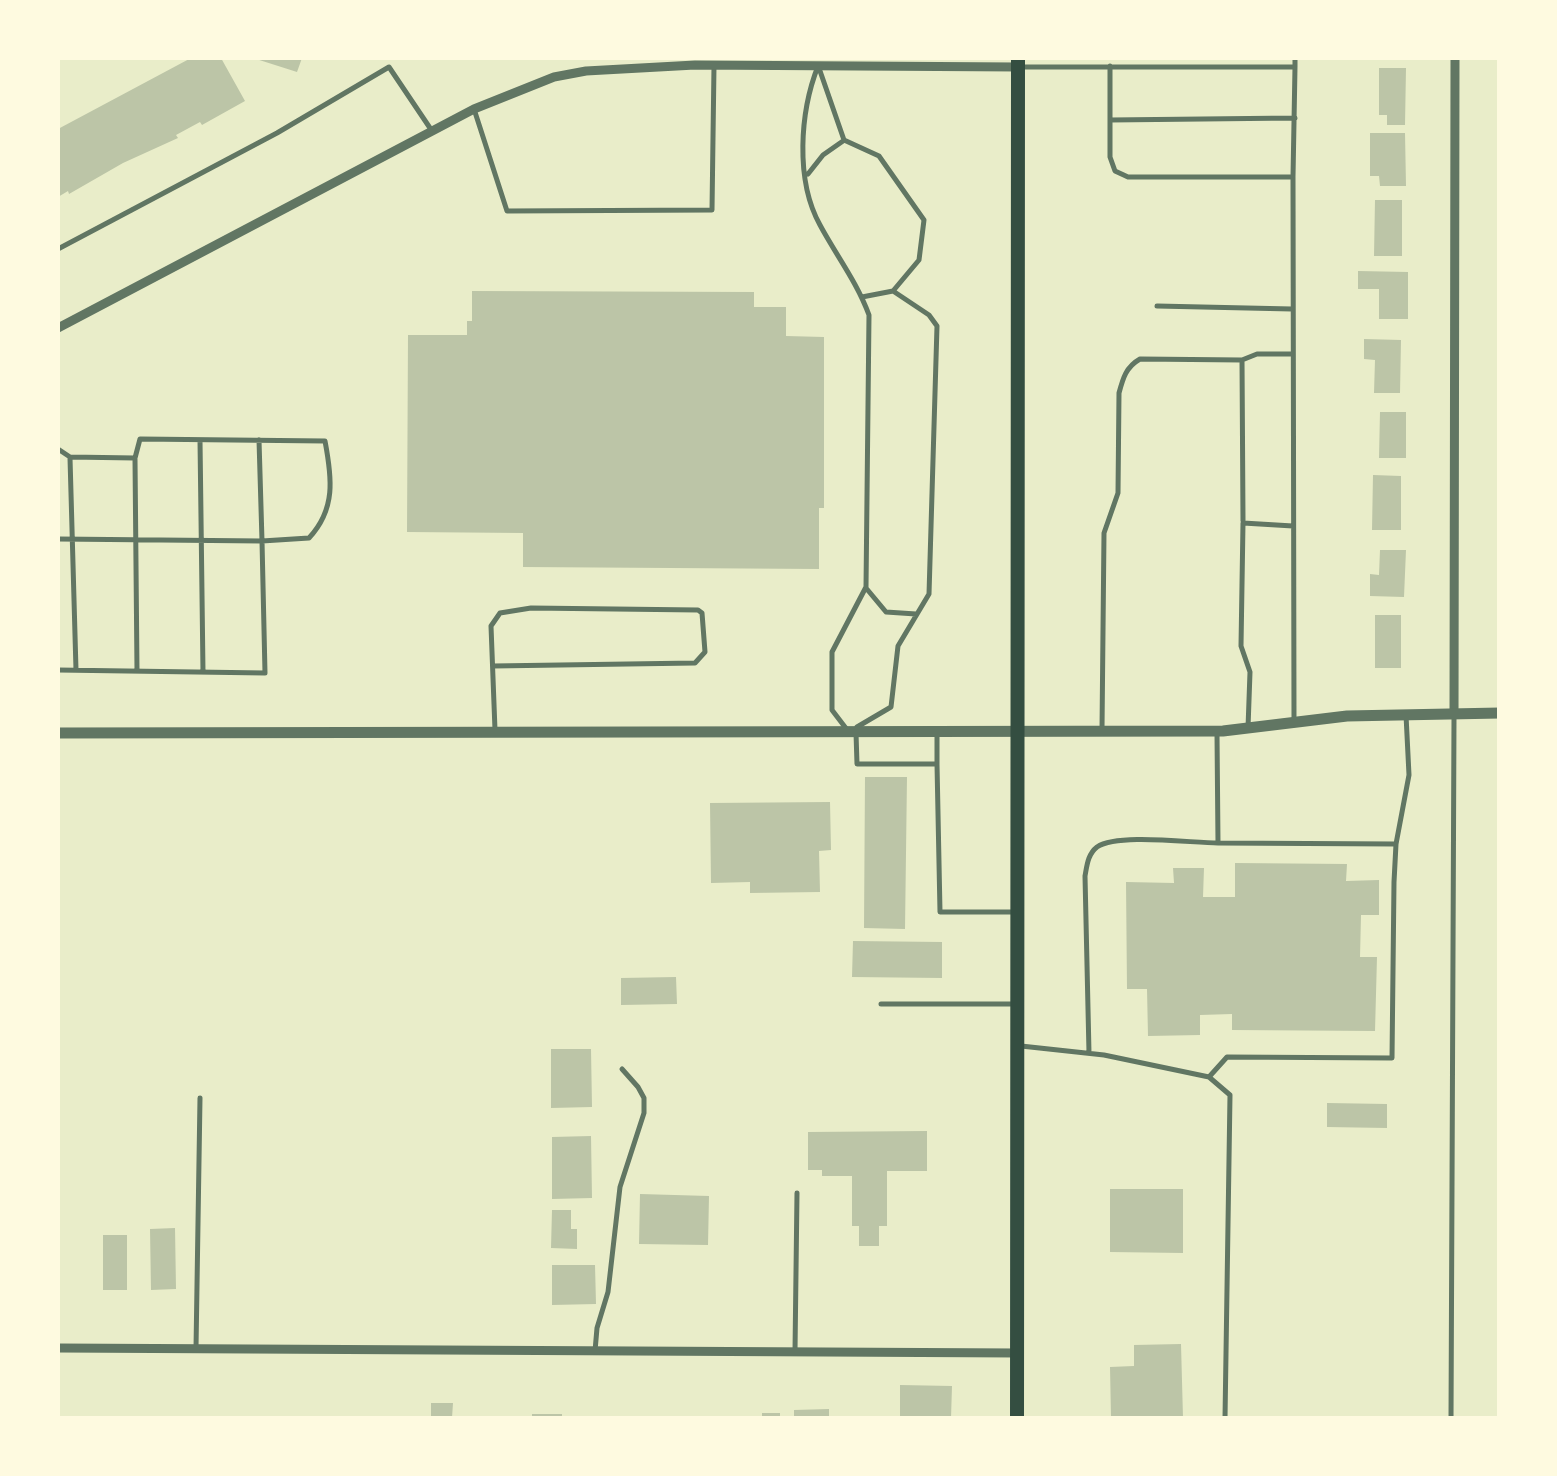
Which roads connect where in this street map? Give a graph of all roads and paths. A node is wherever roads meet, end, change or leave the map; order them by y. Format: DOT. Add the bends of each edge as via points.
graph roads {
  1 [pos="1295,58"];
  2 [pos="1456,58"];
  3 [pos="1018,62"];
  4 [pos="714,65"];
  5 [pos="818,66"];
  6 [pos="1110,66"];
  7 [pos="1295,67"];
  8 [pos="474,109"];
  9 [pos="1295,118"];
  10 [pos="1110,120"];
  11 [pos="432,131"];
  12 [pos="844,140"];
  13 [pos="807,177"];
  14 [pos="1293,178"];
  15 [pos="58,249"];
  16 [pos="893,291"];
  17 [pos="862,297"];
  18 [pos="1157,306"];
  19 [pos="1292,310"];
  20 [pos="58,328"];
  21 [pos="1292,354"];
  22 [pos="1242,360"];
  23 [pos="200,440"];
  24 [pos="258,440"];
  25 [pos="58,449"];
  26 [pos="70,457"];
  27 [pos="135,458"];
  28 [pos="1243,522"];
  29 [pos="1293,526"];
  30 [pos="58,539"];
  31 [pos="74,539"];
  32 [pos="134,540"];
  33 [pos="202,540"];
  34 [pos="262,541"];
  35 [pos="866,587"];
  36 [pos="916,614"];
  37 [pos="492,666"];
  38 [pos="58,670"];
  39 [pos="76,670"];
  40 [pos="137,671"];
  41 [pos="203,672"];
  42 [pos="1500,713"];
  43 [pos="1454,714"];
  44 [pos="1406,715"];
  45 [pos="1294,723"];
  46 [pos="1248,728"];
  47 [pos="1102,731"];
  48 [pos="1218,731"];
  49 [pos="852,732"];
  50 [pos="937,732"];
  51 [pos="1015,732"];
  52 [pos="58,733"];
  53 [pos="495,733"];
  54 [pos="937,764"];
  55 [pos="1218,843"];
  56 [pos="1396,844"];
  57 [pos="1018,912"];
  58 [pos="881,1004"];
  59 [pos="1017,1004"];
  60 [pos="1017,1046"];
  61 [pos="1089,1053"];
  62 [pos="622,1070"];
  63 [pos="1210,1077"];
  64 [pos="200,1098"];
  65 [pos="797,1193"];
  66 [pos="58,1348"];
  67 [pos="196,1348"];
  68 [pos="595,1351"];
  69 [pos="795,1351"];
  70 [pos="1017,1353"];
  71 [pos="1016,1418"];
  72 [pos="1225,1418"];
  73 [pos="1450,1418"];
  1 -- 7 [label="lane"];
  2 -- 43 [label="street"];
  3 -- 5 [label="street"];
  3 -- 6 [label="lane"];
  3 -- 51 [label="main road"];
  4 -- 5 [label="street"];
  4 -- 8 [label="street" via="586,70"];
  4 -- 8 [label="lane" via="712,210 508,211"];
  5 -- 12 [label="lane"];
  5 -- 13 [label="lane" via="804,112"];
  6 -- 7 [label="lane"];
  6 -- 10 [label="lane"];
  7 -- 9 [label="lane"];
  8 -- 11 [label="street"];
  9 -- 10 [label="lane"];
  9 -- 14 [label="lane"];
  10 -- 14 [label="lane" via="1110,157 1116,172 1128,178"];
  11 -- 15 [label="lane" via="390,67"];
  11 -- 20 [label="street"];
  12 -- 13 [label="lane"];
  12 -- 16 [label="lane" via="879,156 924,220 919,260"];
  13 -- 17 [label="lane" via="817,220"];
  14 -- 19 [label="lane"];
  16 -- 17 [label="lane"];
  16 -- 36 [label="lane" via="937,326 929,594"];
  17 -- 35 [label="lane" via="868,315"];
  18 -- 19 [label="lane"];
  19 -- 21 [label="lane"];
  21 -- 22 [label="lane"];
  21 -- 29 [label="lane"];
  22 -- 28 [label="lane"];
  22 -- 47 [label="lane" via="1140,360 1122,381 1118,494 1104,532"];
  23 -- 24 [label="lane"];
  23 -- 27 [label="lane" via="140,439"];
  23 -- 33 [label="lane"];
  24 -- 34 [label="lane"];
  24 -- 34 [label="lane" via="324,441 330,467 330,504 309,538"];
  25 -- 26 [label="lane"];
  26 -- 27 [label="lane"];
  26 -- 31 [label="lane"];
  27 -- 32 [label="lane"];
  28 -- 29 [label="lane"];
  28 -- 46 [label="lane"];
  29 -- 45 [label="lane"];
  30 -- 31 [label="lane"];
  31 -- 32 [label="lane"];
  31 -- 39 [label="lane"];
  32 -- 33 [label="lane"];
  32 -- 40 [label="lane"];
  33 -- 34 [label="lane"];
  33 -- 41 [label="lane"];
  34 -- 41 [label="lane" via="265,673"];
  35 -- 36 [label="lane" via="886,612"];
  35 -- 49 [label="lane" via="832,652 832,710"];
  36 -- 49 [label="lane" via="898,646 891,706"];
  37 -- 37 [label="lane" via="490,626 500,613 702,613 705,652 695,662"];
  37 -- 53 [label="lane"];
  38 -- 39 [label="lane"];
  39 -- 40 [label="lane"];
  40 -- 41 [label="lane"];
  42 -- 43 [label="street"];
  43 -- 44 [label="street"];
  43 -- 73 [label="lane"];
  44 -- 45 [label="street"];
  44 -- 56 [label="lane" via="1408,776"];
  45 -- 46 [label="street"];
  46 -- 48 [label="street"];
  47 -- 48 [label="street"];
  47 -- 51 [label="street"];
  48 -- 55 [label="lane"];
  49 -- 50 [label="street"];
  49 -- 53 [label="street"];
  49 -- 54 [label="lane" via="857,764"];
  50 -- 51 [label="street"];
  50 -- 54 [label="lane"];
  51 -- 57 [label="main road"];
  52 -- 53 [label="street"];
  54 -- 57 [label="lane" via="940,912"];
  55 -- 56 [label="lane"];
  55 -- 61 [label="lane" via="1116,841 1089,856"];
  56 -- 63 [label="lane" via="1392,1058 1226,1057"];
  57 -- 59 [label="main road"];
  58 -- 59 [label="lane"];
  59 -- 60 [label="main road"];
  60 -- 61 [label="lane"];
  60 -- 70 [label="main road"];
  61 -- 63 [label="lane"];
  62 -- 68 [label="lane" via="644,1098 644,1113 620,1187"];
  63 -- 72 [label="lane" via="1230,1095"];
  64 -- 67 [label="lane"];
  65 -- 69 [label="lane"];
  66 -- 67 [label="street"];
  67 -- 68 [label="street"];
  68 -- 69 [label="street"];
  69 -- 70 [label="street"];
  70 -- 71 [label="main road"];
}
